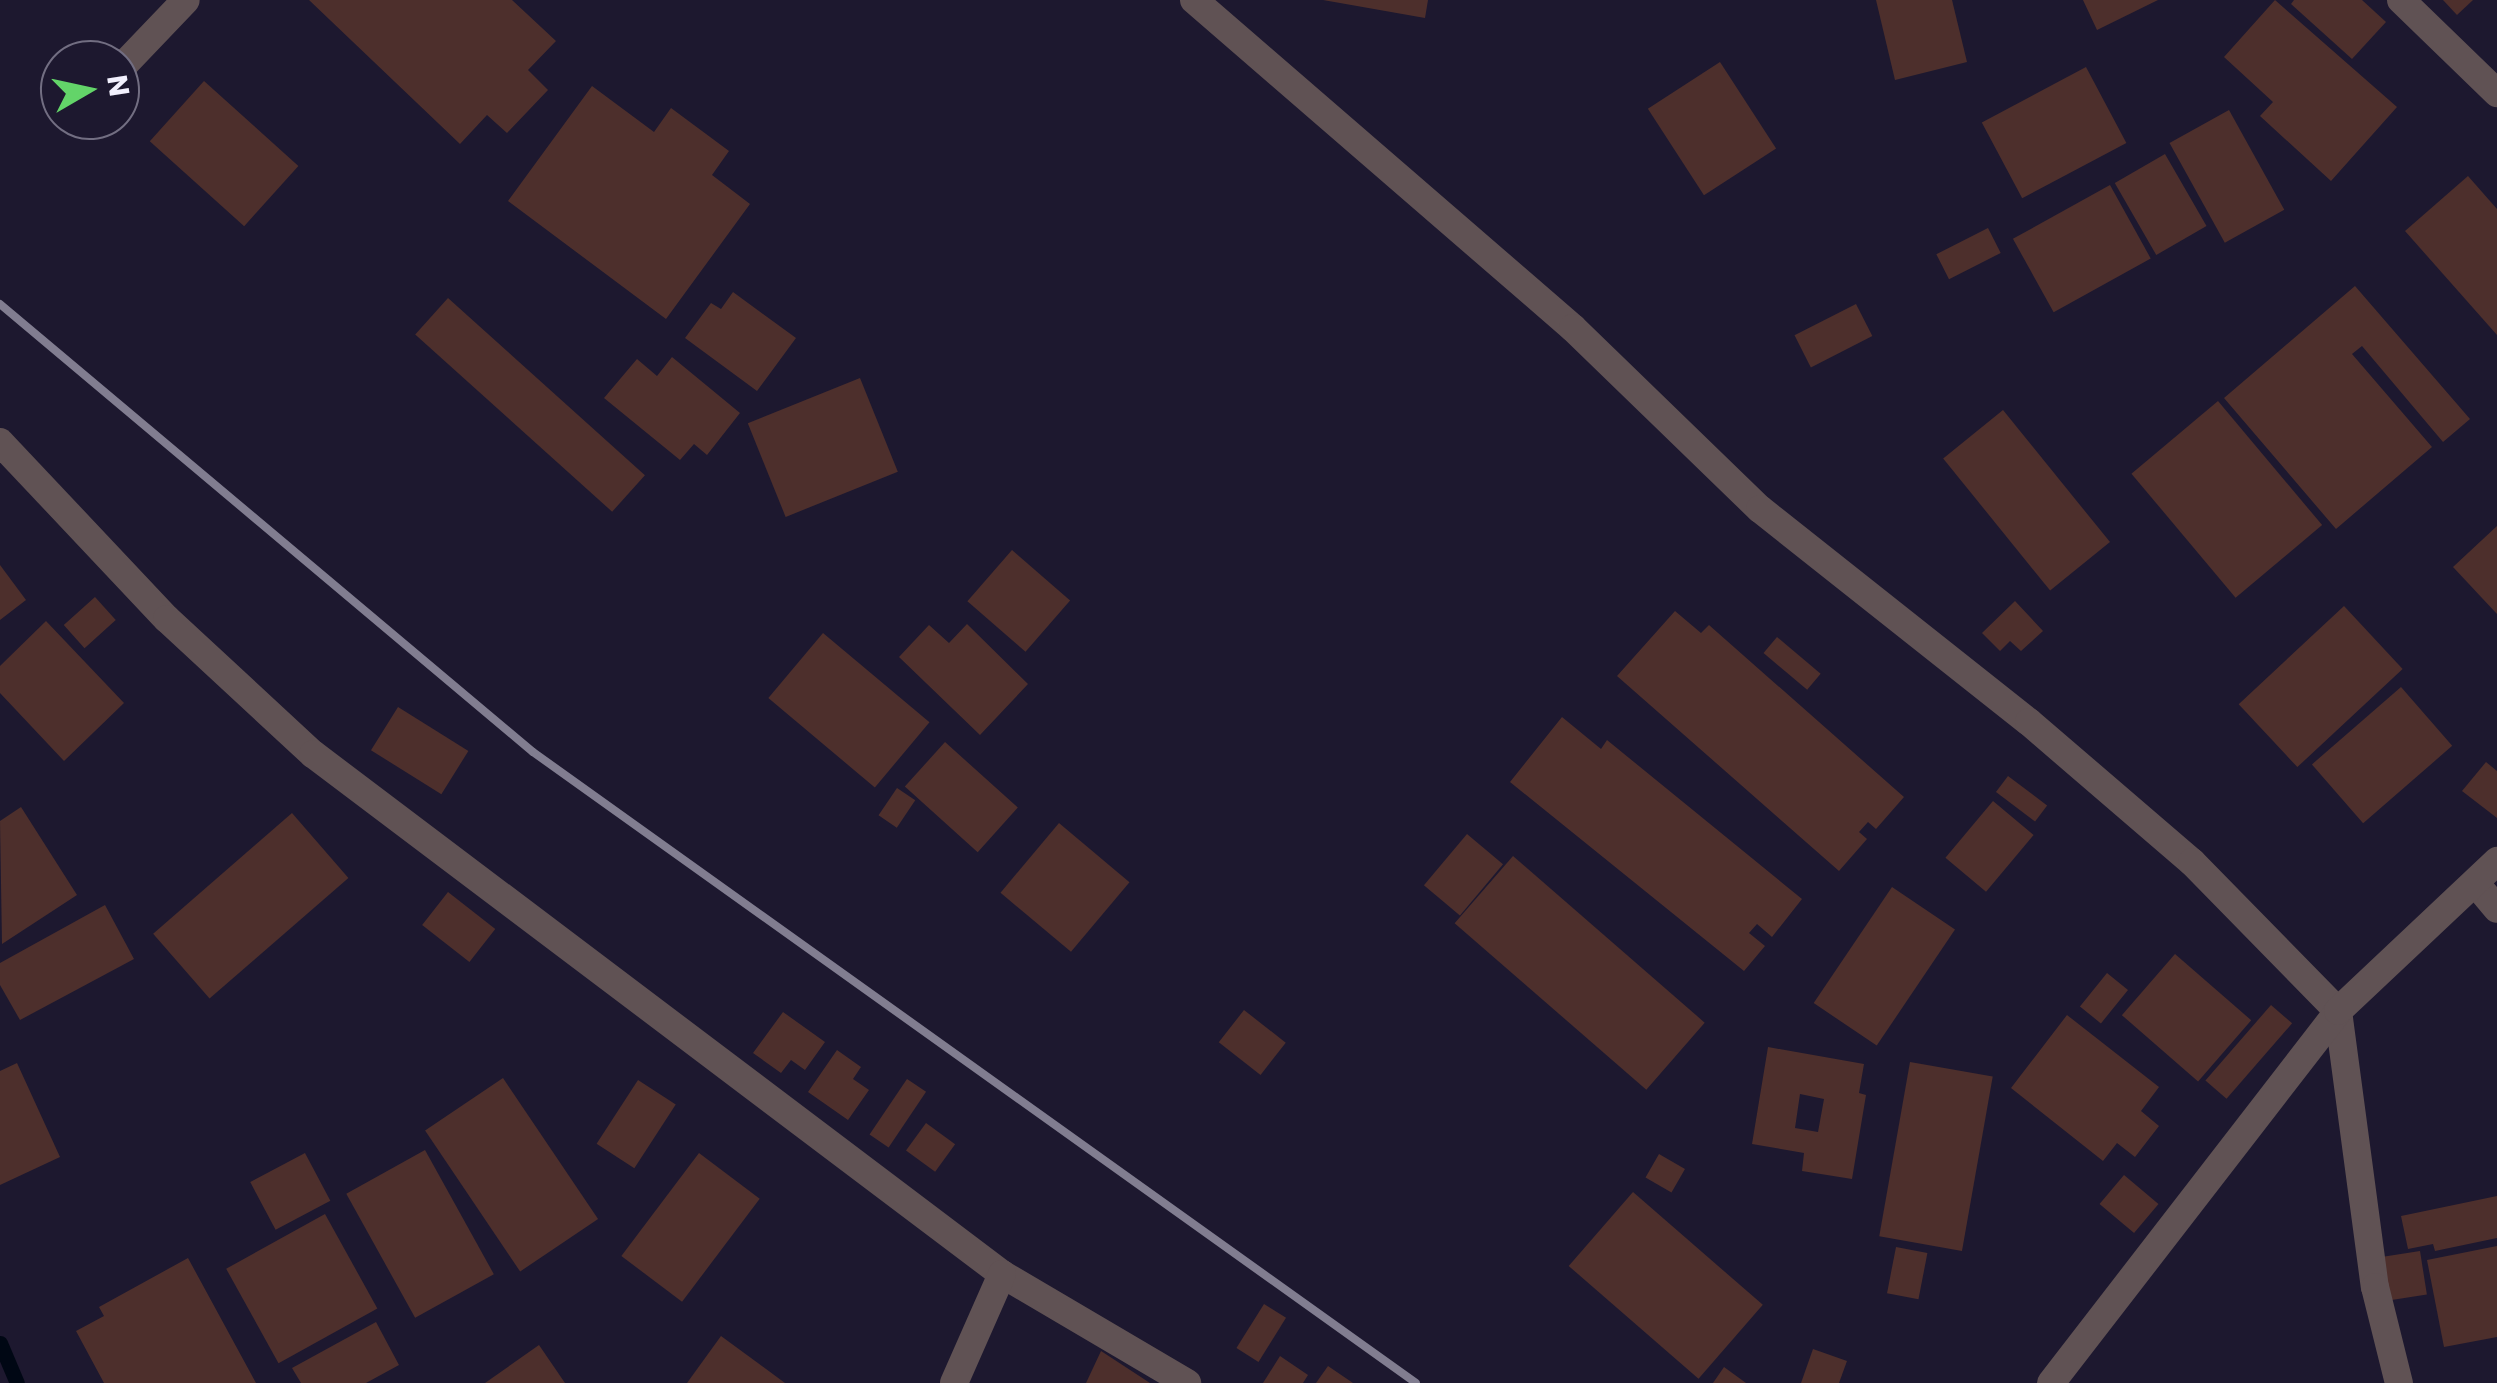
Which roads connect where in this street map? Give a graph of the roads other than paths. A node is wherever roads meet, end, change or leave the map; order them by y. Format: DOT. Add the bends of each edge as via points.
graph roads {
  1 [pos="186,0"];
  2 [pos="1194,0"];
  3 [pos="2401,0"];
  4 [pos="140,48"];
  5 [pos="2497,93"];
  6 [pos="0,442"];
  7 [pos="2497,861"];
  8 [pos="2477,885"];
  9 [pos="2497,909"];
  10 [pos="2338,1011"];
  11 [pos="1002,1274"];
  12 [pos="954,1383"];
  13 [pos="1187,1383"];
  14 [pos="2051,1383"];
  15 [pos="2400,1383"];
  1 -- 4 [label="street"];
  2 -- 10 [label="street" via="1574,328 1760,508 2030,722 2192,862"];
  3 -- 5 [label="street"];
  6 -- 11 [label="street" via="167,619 313,754"];
  7 -- 8 [label="street"];
  8 -- 9 [label="street"];
  8 -- 10 [label="street"];
  10 -- 14 [label="street"];
  10 -- 15 [label="street" via="2375,1287"];
  11 -- 12 [label="street"];
  11 -- 13 [label="street"];
}
